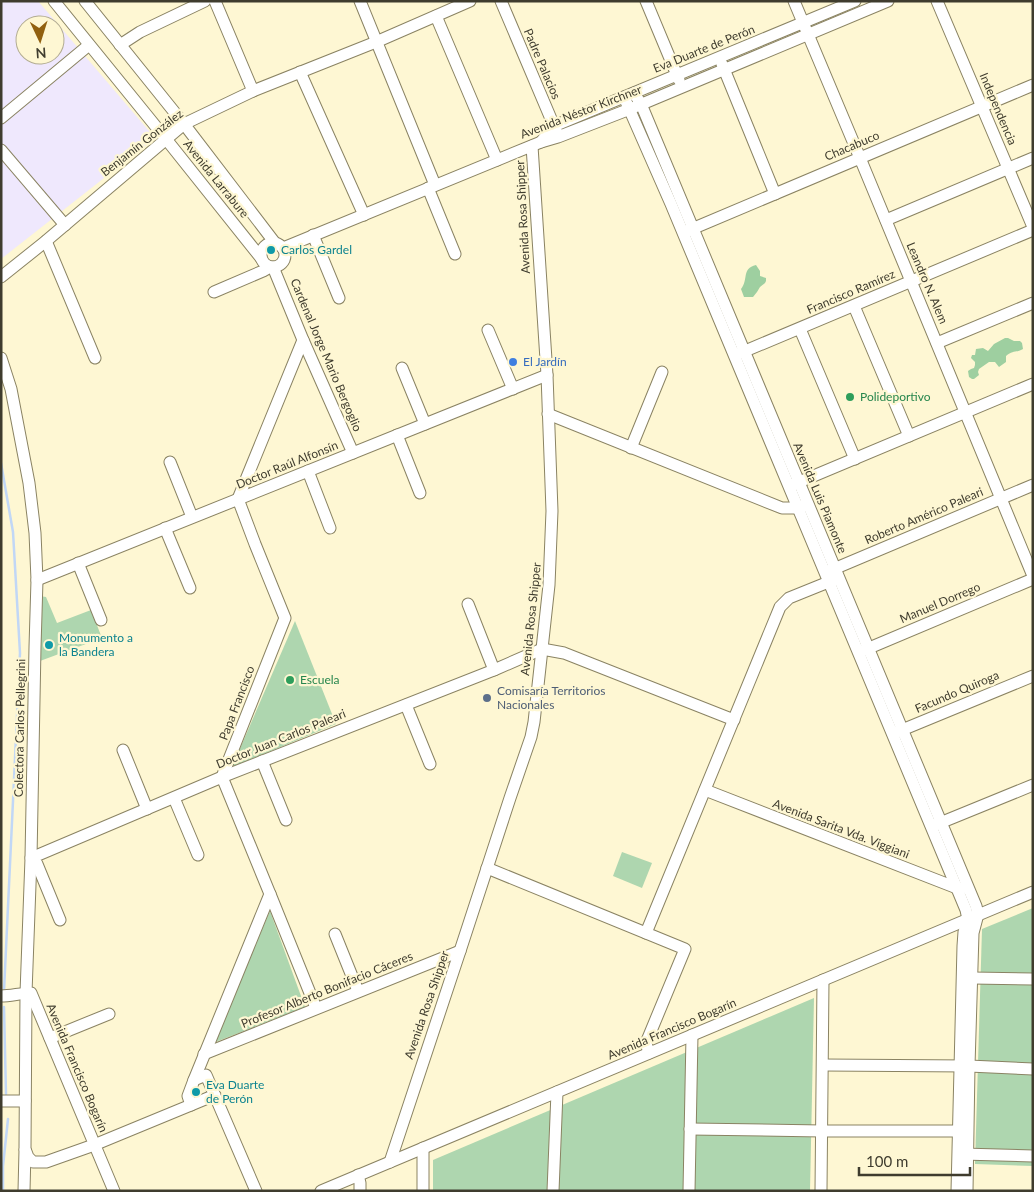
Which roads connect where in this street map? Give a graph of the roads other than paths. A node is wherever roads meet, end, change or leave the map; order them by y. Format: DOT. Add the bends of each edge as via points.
graph roads {
  1 [pos="54,1"];
  2 [pos="85,1"];
  3 [pos="205,1"];
  4 [pos="215,1"];
  5 [pos="360,1"];
  6 [pos="470,1"];
  7 [pos="501,1"];
  8 [pos="646,1"];
  9 [pos="794,1"];
  10 [pos="855,1"];
  11 [pos="888,1"];
  12 [pos="938,1"];
  13 [pos="436,16"];
  14 [pos="803,23"];
  15 [pos="808,34"];
  16 [pos="376,42"];
  17 [pos="120,44"];
  18 [pos="90,45"];
  19 [pos="720,58"];
  20 [pos="725,69"];
  21 [pos="300,72"];
  22 [pos="677,75"];
  23 [pos="1033,85"];
  24 [pos="681,87"];
  25 [pos="253,91"];
  26 [pos="629,95"];
  27 [pos="983,106"];
  28 [pos="635,107"];
  29 [pos="1,118"];
  30 [pos="184,124"];
  31 [pos="556,131"];
  32 [pos="166,139"];
  33 [pos="537,144"];
  34 [pos="1,150"];
  35 [pos="860,158"];
  36 [pos="1033,158"];
  37 [pos="497,160"];
  38 [pos="1008,168"];
  39 [pos="431,187"];
  40 [pos="775,194"];
  41 [pos="364,215"];
  42 [pos="886,220"];
  43 [pos="65,225"];
  44 [pos="1033,229"];
  45 [pos="687,231"];
  46 [pos="313,235"];
  47 [pos="46,241"];
  48 [pos="279,245"];
  49 [pos="455,254"];
  50 [pos="261,258"];
  51 [pos="272,267"];
  52 [pos="1,277"];
  53 [pos="912,282"];
  54 [pos="214,292"];
  55 [pos="339,298"];
  56 [pos="1033,303"];
  57 [pos="854,306"];
  58 [pos="800,329"];
  59 [pos="488,330"];
  60 [pos="303,340"];
  61 [pos="937,344"];
  62 [pos="739,354"];
  63 [pos="1,358"];
  64 [pos="95,358"];
  65 [pos="402,368"];
  66 [pos="662,372"];
  67 [pos="547,375"];
  68 [pos="1033,384"];
  69 [pos="513,389"];
  70 [pos="966,412"];
  71 [pos="548,414"];
  72 [pos="425,424"];
  73 [pos="397,435"];
  74 [pos="909,436"];
  75 [pos="632,448"];
  76 [pos="353,453"];
  77 [pos="855,459"];
  78 [pos="170,462"];
  79 [pos="308,471"];
  80 [pos="794,484"];
  81 [pos="1033,486"];
  82 [pos="420,493"];
  83 [pos="238,499"];
  84 [pos="1000,499"];
  85 [pos="803,506"];
  86 [pos="192,517"];
  87 [pos="165,528"];
  88 [pos="330,528"];
  89 [pos="78,563"];
  90 [pos="832,575"];
  91 [pos="1033,578"];
  92 [pos="37,580"];
  93 [pos="190,588"];
  94 [pos="468,604"];
  95 [pos="101,620"];
  96 [pos="542,649"];
  97 [pos="863,650"];
  98 [pos="494,670"];
  99 [pos="1033,676"];
  100 [pos="406,705"];
  101 [pos="734,720"];
  102 [pos="897,732"];
  103 [pos="124,750"];
  104 [pos="262,761"];
  105 [pos="430,764"];
  106 [pos="222,777"];
  107 [pos="1033,785"];
  108 [pos="704,790"];
  109 [pos="174,798"];
  110 [pos="147,809"];
  111 [pos="286,820"];
  112 [pos="936,824"];
  113 [pos="198,855"];
  114 [pos="31,858"];
  115 [pos="487,868"];
  116 [pos="963,888"];
  117 [pos="1033,892"];
  118 [pos="270,894"];
  119 [pos="973,916"];
  120 [pos="60,920"];
  121 [pos="646,933"];
  122 [pos="335,934"];
  123 [pos="460,951"];
  124 [pos="972,978"];
  125 [pos="1033,979"];
  126 [pos="824,980"];
  127 [pos="358,991"];
  128 [pos="26,993"];
  129 [pos="1,996"];
  130 [pos="316,1008"];
  131 [pos="109,1014"];
  132 [pos="692,1035"];
  133 [pos="50,1038"];
  134 [pos="649,1053"];
  135 [pos="203,1059"];
  136 [pos="823,1065"];
  137 [pos="964,1066"];
  138 [pos="1033,1069"];
  139 [pos="206,1075"];
  140 [pos="194,1080"];
  141 [pos="557,1092"];
  142 [pos="216,1095"];
  143 [pos="1,1100"];
  144 [pos="25,1101"];
  145 [pos="191,1105"];
  146 [pos="690,1129"];
  147 [pos="822,1131"];
  148 [pos="963,1131"];
  149 [pos="94,1145"];
  150 [pos="423,1148"];
  151 [pos="25,1149"];
  152 [pos="963,1154"];
  153 [pos="1033,1156"];
  154 [pos="390,1162"];
  155 [pos="358,1175"];
  156 [pos="24,1191"];
  157 [pos="114,1191"];
  158 [pos="256,1191"];
  159 [pos="321,1191"];
  160 [pos="360,1191"];
  161 [pos="422,1191"];
  162 [pos="554,1191"];
  163 [pos="689,1191"];
  164 [pos="821,1191"];
  165 [pos="957,1191"];
  166 [pos="967,1191"];
  1 -- 18 [label="street, Avenida Larrabure"];
  2 -- 17 [label="street, Avenida Larrabure"];
  3 -- 17 [label="street"];
  4 -- 25 [label="street"];
  5 -- 16 [label="street"];
  6 -- 13 [label="street, Benjamín González"];
  7 -- 31 [label="street, Padre Palacios"];
  8 -- 22 [label="street"];
  9 -- 14 [label="street, Leandro N. Alem"];
  10 -- 14 [label="street, Eva Duarte de Perón"];
  11 -- 15 [label="street, Avenida Néstor Kirchner"];
  12 -- 27 [label="street, Independencia"];
  13 -- 16 [label="street, Benjamín González"];
  13 -- 37 [label="street"];
  14 -- 15 [label="street, Leandro N. Alem"];
  14 -- 19 [label="street, Eva Duarte de Perón"];
  15 -- 20 [label="street, Avenida Néstor Kirchner"];
  15 -- 35 [label="street, Leandro N. Alem"];
  16 -- 21 [label="street, Benjamín González"];
  16 -- 39 [label="street"];
  17 -- 30 [label="street, Avenida Larrabure"];
  18 -- 29 [label="street"];
  18 -- 32 [label="street, Avenida Larrabure"];
  19 -- 20 [label="street"];
  19 -- 22 [label="street, Eva Duarte de Perón"];
  20 -- 24 [label="street, Avenida Néstor Kirchner"];
  20 -- 40 [label="street"];
  21 -- 25 [label="street, Benjamín González"];
  21 -- 41 [label="street"];
  22 -- 24 [label="street"];
  22 -- 26 [label="street, Eva Duarte de Perón"];
  23 -- 27 [label="street, Chacabuco"];
  24 -- 28 [label="street, Avenida Néstor Kirchner"];
  25 -- 30 [label="street, Benjamín González"];
  26 -- 28 [label="street, Avenida Luis Piamonte"];
  26 -- 31 [label="street, Eva Duarte de Perón"];
  27 -- 35 [label="street, Chacabuco"];
  27 -- 38 [label="street, Independencia"];
  28 -- 31 [label="street, Avenida Néstor Kirchner"];
  28 -- 45 [label="street, Avenida Luis Piamonte"];
  30 -- 32 [label="street, Benjamín González"];
  30 -- 48 [label="street, Avenida Larrabure"];
  31 -- 33 [label="street, Eva Duarte de Perón"];
  32 -- 43 [label="street, Benjamín González"];
  32 -- 50 [label="street, Avenida Larrabure"];
  33 -- 37 [label="street, Avenida Néstor Kirchner"];
  33 -- 67 [label="street, Avenida Rosa Shipper"];
  34 -- 43 [label="street"];
  35 -- 40 [label="street, Chacabuco"];
  35 -- 42 [label="street, Leandro N. Alem"];
  36 -- 38 [label="street"];
  37 -- 39 [label="street, Avenida Néstor Kirchner"];
  38 -- 42 [label="street"];
  38 -- 44 [label="street, Independencia"];
  39 -- 41 [label="street, Avenida Néstor Kirchner"];
  39 -- 49 [label="street"];
  40 -- 45 [label="street, Chacabuco"];
  41 -- 46 [label="street, Avenida Néstor Kirchner"];
  42 -- 53 [label="street, Leandro N. Alem"];
  43 -- 47 [label="street, Benjamín González"];
  44 -- 53 [label="street, Francisco Ramírez"];
  45 -- 62 [label="street, Avenida Luis Piamonte"];
  46 -- 48 [label="street, Avenida Néstor Kirchner"];
  46 -- 55 [label="street"];
  47 -- 52 [label="street, Benjamín González"];
  47 -- 64 [label="street"];
  48 -- 50 [label="street" via="271,243 264,246"];
  48 -- 51 [label="street" via="284,259 280,265"];
  50 -- 51 [label="street"];
  51 -- 54 [label="street"];
  51 -- 60 [label="street, Cardenal Jorge Mario Bergoglio"];
  53 -- 57 [label="street, Francisco Ramírez"];
  53 -- 61 [label="street, Leandro N. Alem"];
  56 -- 61 [label="street"];
  57 -- 58 [label="street, Francisco Ramírez"];
  57 -- 74 [label="street"];
  58 -- 62 [label="street, Francisco Ramírez"];
  58 -- 77 [label="street"];
  59 -- 69 [label="street"];
  60 -- 76 [label="street, Cardenal Jorge Mario Bergoglio"];
  60 -- 83 [label="street"];
  61 -- 70 [label="street, Leandro N. Alem"];
  62 -- 80 [label="street, Avenida Luis Piamonte"];
  63 -- 92 [label="street, Colectora Carlos Pellegrini" via="28,483"];
  65 -- 72 [label="street"];
  66 -- 75 [label="street"];
  67 -- 69 [label="street, Doctor Raúl Alfonsín"];
  67 -- 71 [label="street, Avenida Rosa Shipper"];
  68 -- 70 [label="street"];
  69 -- 72 [label="street, Doctor Raúl Alfonsín"];
  70 -- 74 [label="street"];
  70 -- 84 [label="street, Leandro N. Alem"];
  71 -- 75 [label="street"];
  71 -- 96 [label="street, Avenida Rosa Shipper" via="551,564"];
  72 -- 73 [label="street, Doctor Raúl Alfonsín"];
  73 -- 76 [label="street, Doctor Raúl Alfonsín"];
  73 -- 82 [label="street"];
  74 -- 77 [label="street"];
  75 -- 85 [label="street" via="782,508"];
  76 -- 79 [label="street, Doctor Raúl Alfonsín"];
  77 -- 80 [label="street"];
  78 -- 86 [label="street"];
  79 -- 83 [label="street, Doctor Raúl Alfonsín"];
  79 -- 88 [label="street"];
  80 -- 85 [label="street, Avenida Luis Piamonte"];
  81 -- 84 [label="street, Roberto Américo Paleari"];
  83 -- 86 [label="street, Doctor Raúl Alfonsín"];
  83 -- 106 [label="street, Papa Francisco" via="285,618"];
  84 -- 90 [label="street, Roberto Américo Paleari"];
  84 -- 91 [label="street, Leandro N. Alem"];
  85 -- 90 [label="street, Avenida Luis Piamonte"];
  86 -- 87 [label="street, Doctor Raúl Alfonsín"];
  87 -- 89 [label="street, Doctor Raúl Alfonsín"];
  87 -- 93 [label="street"];
  89 -- 92 [label="street, Doctor Raúl Alfonsín"];
  89 -- 95 [label="street"];
  90 -- 97 [label="street, Avenida Luis Piamonte"];
  90 -- 101 [label="street, Roberto Américo Paleari" via="789,598 780,607"];
  91 -- 97 [label="street, Manuel Dorrego"];
  92 -- 114 [label="street, Colectora Carlos Pellegrini"];
  94 -- 98 [label="street"];
  96 -- 98 [label="street, Doctor Juan Carlos Paleari"];
  96 -- 101 [label="street" via="564,653"];
  96 -- 115 [label="street, Avenida Rosa Shipper" via="533,728"];
  97 -- 102 [label="street, Avenida Luis Piamonte"];
  98 -- 100 [label="street, Doctor Juan Carlos Paleari"];
  99 -- 102 [label="street, Facundo Quiroga"];
  100 -- 104 [label="street, Doctor Juan Carlos Paleari"];
  100 -- 105 [label="street"];
  101 -- 108 [label="street, Roberto Américo Paleari"];
  102 -- 112 [label="street, Avenida Luis Piamonte"];
  103 -- 110 [label="street"];
  104 -- 106 [label="street, Doctor Juan Carlos Paleari"];
  104 -- 111 [label="street"];
  106 -- 109 [label="street, Doctor Juan Carlos Paleari"];
  106 -- 118 [label="street"];
  107 -- 112 [label="street"];
  108 -- 116 [label="street, Avenida Sarita Vda. Viggiani"];
  108 -- 121 [label="street, Roberto Américo Paleari"];
  109 -- 110 [label="street, Doctor Juan Carlos Paleari"];
  109 -- 113 [label="street"];
  110 -- 114 [label="street, Doctor Juan Carlos Paleari"];
  112 -- 116 [label="street, Avenida Luis Piamonte"];
  114 -- 120 [label="street" via="37,864"];
  114 -- 128 [label="street, Colectora Carlos Pellegrini"];
  115 -- 121 [label="street"];
  115 -- 123 [label="street, Avenida Rosa Shipper"];
  116 -- 119 [label="street, Avenida Luis Piamonte" via="976,906"];
  117 -- 119 [label="street, Avenida Francisco Bogarín"];
  118 -- 130 [label="street"];
  118 -- 135 [label="street"];
  119 -- 124 [label="street"];
  119 -- 126 [label="street, Avenida Francisco Bogarín"];
  119 -- 137 [label="street" via="964,932 963,946"];
  121 -- 134 [label="street" via="685,949 646,1043"];
  122 -- 127 [label="street"];
  123 -- 127 [label="street, Profesor Alberto Bonifacio Cáceres"];
  123 -- 154 [label="street, Avenida Rosa Shipper"];
  124 -- 125 [label="street"];
  124 -- 137 [label="street"];
  126 -- 132 [label="street, Avenida Francisco Bogarín"];
  126 -- 136 [label="street"];
  127 -- 130 [label="street, Profesor Alberto Bonifacio Cáceres"];
  128 -- 129 [label="street"];
  128 -- 133 [label="street, Avenida Francisco Bogarín" via="31,994"];
  128 -- 144 [label="street, Colectora Carlos Pellegrini"];
  130 -- 135 [label="street, Profesor Alberto Bonifacio Cáceres"];
  131 -- 133 [label="street"];
  132 -- 134 [label="street, Avenida Francisco Bogarín"];
  132 -- 146 [label="street"];
  133 -- 149 [label="street, Avenida Francisco Bogarín"];
  134 -- 141 [label="street, Avenida Francisco Bogarín"];
  135 -- 139 [label="street"];
  135 -- 140 [label="street"];
  136 -- 137 [label="street"];
  136 -- 147 [label="street"];
  137 -- 138 [label="street"];
  137 -- 148 [label="street"];
  139 -- 140 [label="street"];
  139 -- 142 [label="street"];
  140 -- 145 [label="street" via="188,1096"];
  141 -- 150 [label="street, Avenida Francisco Bogarín"];
  141 -- 162 [label="street"];
  142 -- 145 [label="street, Avenida Francisco Bogarín"];
  142 -- 158 [label="street"];
  143 -- 144 [label="street"];
  144 -- 151 [label="street, Colectora Carlos Pellegrini"];
  145 -- 149 [label="street, Avenida Francisco Bogarín"];
  146 -- 147 [label="street"];
  146 -- 163 [label="street"];
  147 -- 148 [label="street"];
  147 -- 164 [label="street"];
  148 -- 152 [label="street"];
  149 -- 151 [label="street" via="46,1162 32,1162"];
  149 -- 157 [label="street"];
  150 -- 154 [label="street, Avenida Francisco Bogarín"];
  150 -- 161 [label="street"];
  151 -- 156 [label="street, Colectora Carlos Pellegrini"];
  152 -- 153 [label="street"];
  152 -- 165 [label="street"];
  152 -- 166 [label="street"];
  154 -- 155 [label="street, Avenida Francisco Bogarín"];
  155 -- 159 [label="street, Avenida Francisco Bogarín"];
  155 -- 160 [label="street"];
}
